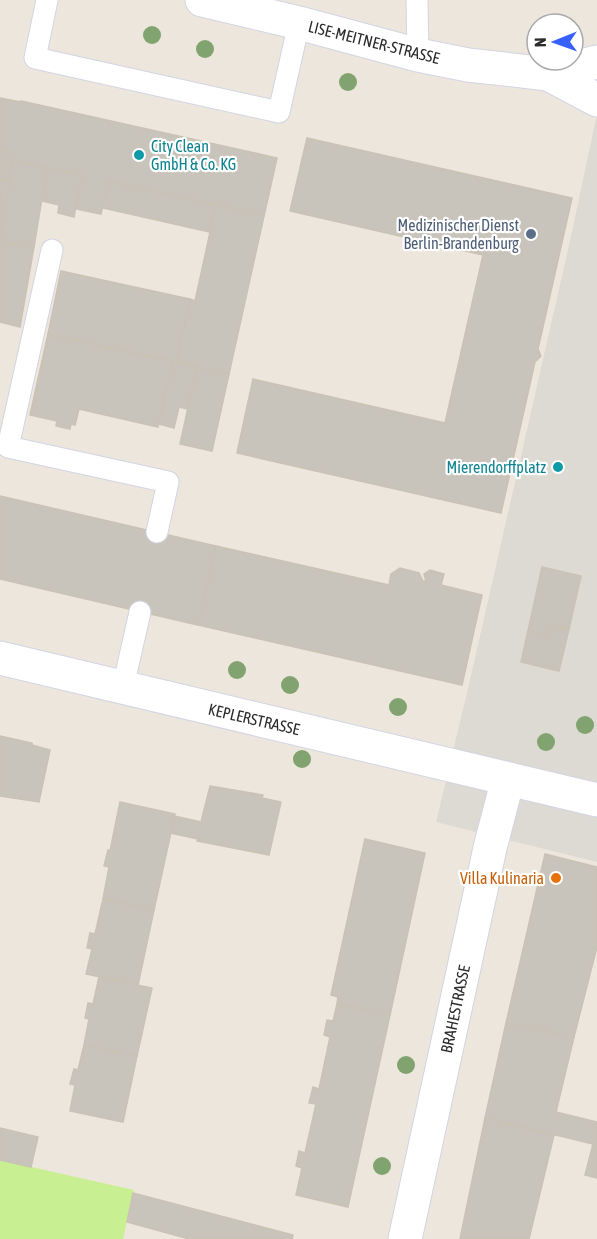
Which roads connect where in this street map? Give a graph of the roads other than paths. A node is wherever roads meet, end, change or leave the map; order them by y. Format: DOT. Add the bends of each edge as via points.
graph roads {
  1 [pos="47,0"];
  2 [pos="202,0"];
  3 [pos="417,0"];
  4 [pos="299,23"];
  5 [pos="418,55"];
  6 [pos="597,62"];
  7 [pos="548,74"];
  8 [pos="597,100"];
  9 [pos="52,250"];
  10 [pos="157,532"];
  11 [pos="140,612"];
  12 [pos="0,658"];
  13 [pos="123,687"];
  14 [pos="508,779"];
  15 [pos="597,800"];
  16 [pos="405,1239"];
  1 -- 4 [label="lane" via="35,58 279,112"];
  2 -- 4 [label="street, LISE-MEITNER-STRASSE"];
  3 -- 5 [label="lane"];
  4 -- 5 [label="street, LISE-MEITNER-STRASSE"];
  5 -- 7 [label="street, LISE-MEITNER-STRASSE"];
  6 -- 7 [label="street, LISE-MEITNER-STRASSE"];
  7 -- 8 [label="street, LISE-MEITNER-STRASSE"];
  9 -- 10 [label="lane" via="8,447 168,482"];
  11 -- 13 [label="lane"];
  12 -- 13 [label="street, KEPLERSTRASSE"];
  13 -- 14 [label="street, KEPLERSTRASSE"];
  14 -- 15 [label="street"];
  14 -- 16 [label="street, BRAHESTRASSE"];
}
